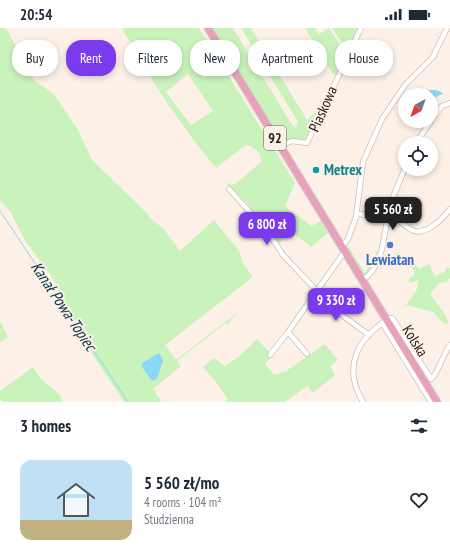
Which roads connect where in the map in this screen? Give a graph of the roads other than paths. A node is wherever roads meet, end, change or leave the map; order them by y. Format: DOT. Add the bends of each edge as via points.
graph roads {
  1 [pos="208,28"];
  2 [pos="361,28"];
  3 [pos="447,28"];
  4 [pos="450,103"];
  5 [pos="438,111"];
  6 [pos="280,146"];
  7 [pos="402,176"];
  8 [pos="230,189"];
  9 [pos="450,209"];
  10 [pos="357,214"];
  11 [pos="388,216"];
  12 [pos="343,249"];
  13 [pos="362,280"];
  14 [pos="316,292"];
  15 [pos="385,322"];
  16 [pos="288,332"];
  17 [pos="369,335"];
  18 [pos="450,345"];
  19 [pos="307,354"];
  20 [pos="270,355"];
  21 [pos="364,402"];
  22 [pos="431,402"];
  23 [pos="437,402"];
  1 -- 6 [label="main road, Kolska / 92"];
  2 -- 6 [label="street, Piaskowa" via="307,143 292,141"];
  3 -- 10 [label="street" via="433,57 404,85 382,119 362,165"];
  4 -- 5 [label="street" via="442,106"];
  6 -- 12 [label="main road, Kolska / 92"];
  7 -- 11 [label="street"];
  8 -- 14 [label="street"];
  9 -- 11 [label="street" via="433,225 418,232"];
  10 -- 11 [label="street"];
  10 -- 12 [label="street"];
  11 -- 13 [label="street" via="381,254 373,269"];
  12 -- 13 [label="main road, Kolska / 92"];
  12 -- 14 [label="street"];
  13 -- 15 [label="main road, Kolska / 92"];
  14 -- 16 [label="street"];
  14 -- 17 [label="street" via="335,310"];
  15 -- 17 [label="street"];
  15 -- 18 [label="street" via="393,319 431,379"];
  15 -- 22 [label="street"];
  15 -- 23 [label="main road, Kolska / 92"];
  16 -- 19 [label="street"];
  16 -- 20 [label="street"];
  17 -- 21 [label="street" via="355,355 352,368"];
}
